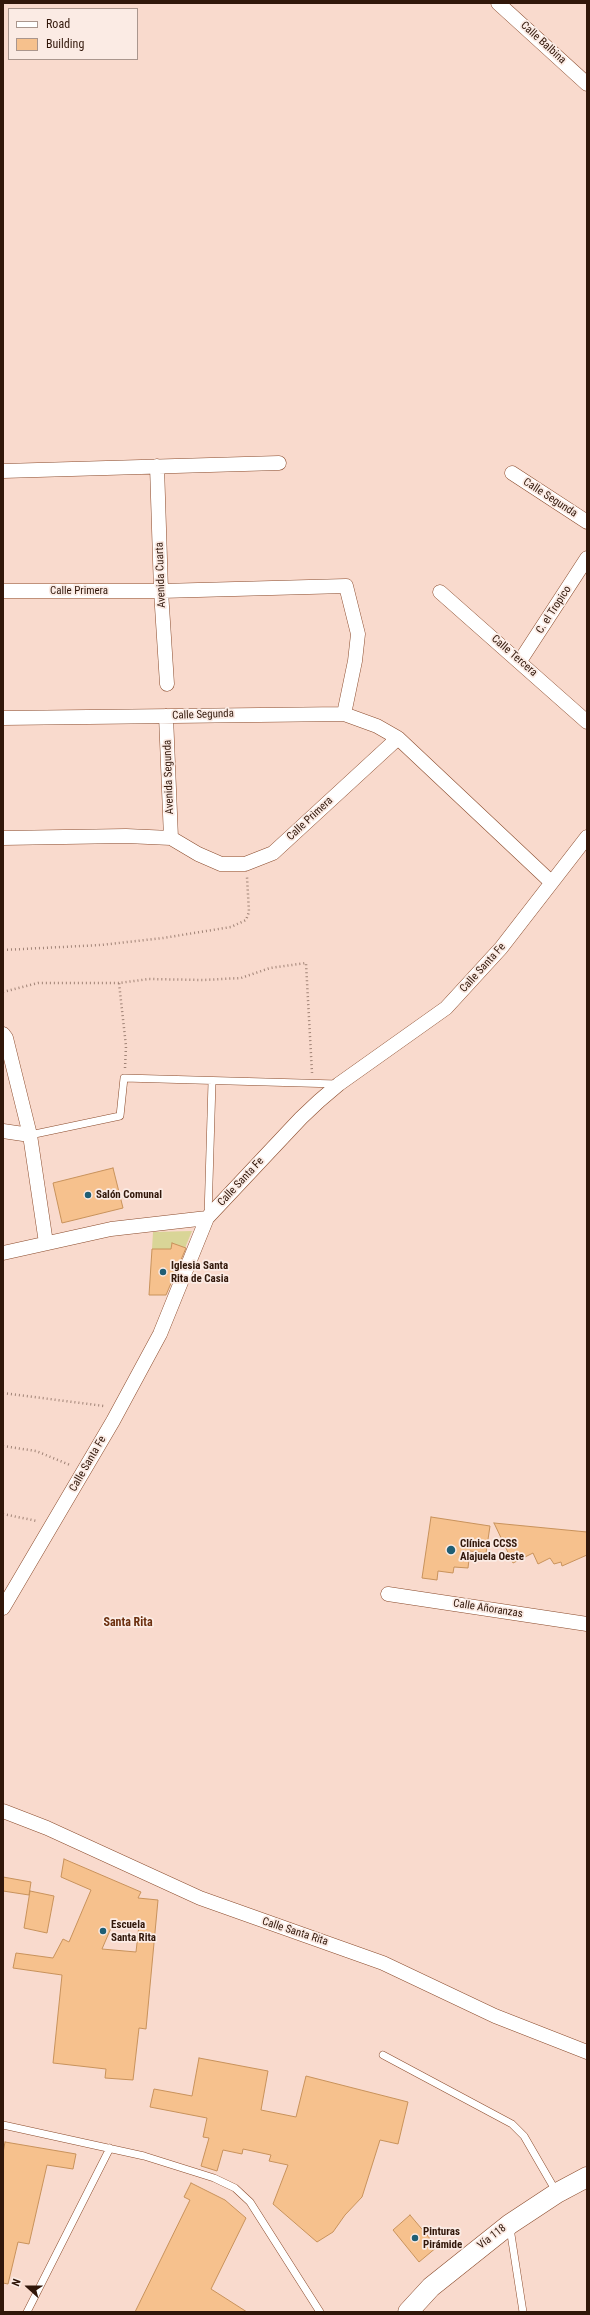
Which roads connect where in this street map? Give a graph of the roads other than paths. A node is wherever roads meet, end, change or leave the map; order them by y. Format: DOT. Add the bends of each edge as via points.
graph roads {
  1 [pos="498,3"];
  2 [pos="587,84"];
  3 [pos="279,463"];
  4 [pos="157,466"];
  5 [pos="3,471"];
  6 [pos="512,473"];
  7 [pos="587,522"];
  8 [pos="587,558"];
  9 [pos="3,591"];
  10 [pos="161,591"];
  11 [pos="440,592"];
  12 [pos="520,662"];
  13 [pos="168,684"];
  14 [pos="344,714"];
  15 [pos="166,716"];
  16 [pos="3,718"];
  17 [pos="587,722"];
  18 [pos="398,738"];
  19 [pos="587,837"];
  20 [pos="3,838"];
  21 [pos="171,838"];
  22 [pos="551,882"];
  23 [pos="3,1034"];
  24 [pos="212,1082"];
  25 [pos="340,1084"];
  26 [pos="3,1131"];
  27 [pos="30,1135"];
  28 [pos="208,1218"];
  29 [pos="46,1243"];
  30 [pos="3,1253"];
  31 [pos="388,1594"];
  32 [pos="3,1608"];
  33 [pos="587,1624"];
  34 [pos="3,1811"];
  35 [pos="587,2052"];
  36 [pos="383,2054"];
  37 [pos="3,2125"];
  38 [pos="110,2148"];
  39 [pos="587,2177"];
  40 [pos="557,2193"];
  41 [pos="510,2224"];
  42 [pos="27,2312"];
  43 [pos="320,2312"];
  44 [pos="408,2312"];
  45 [pos="523,2312"];
  1 -- 2 [label="street, Calle Balbina"];
  3 -- 4 [label="street"];
  4 -- 5 [label="street"];
  4 -- 10 [label="street, Avenida Cuarta"];
  6 -- 7 [label="street, Calle Segunda"];
  8 -- 12 [label="street, C. el Tropico"];
  9 -- 10 [label="street, Calle Primera"];
  10 -- 13 [label="street, Avenida Cuarta"];
  10 -- 14 [label="street, Calle Primera" via="346,586 358,634"];
  11 -- 12 [label="street, Calle Tercera"];
  12 -- 17 [label="street, Calle Tercera"];
  14 -- 15 [label="street, Calle Segunda" via="318,712"];
  14 -- 18 [label="street, Calle Segunda" via="376,726"];
  15 -- 16 [label="street, Calle Segunda"];
  15 -- 21 [label="street, Avenida Segunda"];
  18 -- 21 [label="street, Calle Primera" via="273,853 245,864 222,864"];
  18 -- 22 [label="street"];
  19 -- 22 [label="street, Calle Santa Fe"];
  20 -- 21 [label="street, Calle Primera"];
  22 -- 25 [label="street, Calle Santa Fe" via="501,948 446,1008"];
  23 -- 27 [label="street"];
  24 -- 25 [label="lane"];
  24 -- 27 [label="lane" via="124,1078 120,1116"];
  24 -- 28 [label="lane"];
  25 -- 28 [label="street, Calle Santa Fe" via="301,1118"];
  26 -- 27 [label="street"];
  27 -- 29 [label="street"];
  28 -- 29 [label="street" via="111,1229"];
  28 -- 32 [label="street, Calle Santa Fe" via="160,1334 53,1525"];
  29 -- 30 [label="street"];
  31 -- 33 [label="street, Calle Añoranzas"];
  34 -- 35 [label="street, Calle Santa Rita" via="47,1828 200,1898 383,1963 495,2016"];
  36 -- 40 [label="lane" via="512,2124 524,2136"];
  37 -- 38 [label="lane"];
  38 -- 42 [label="lane"];
  38 -- 43 [label="lane" via="214,2178 235,2188 250,2202"];
  39 -- 40 [label="main road, Vía 118"];
  40 -- 41 [label="main road, Vía 118"];
  41 -- 44 [label="main road, Vía 118" via="452,2269"];
  41 -- 45 [label="lane"];
}
